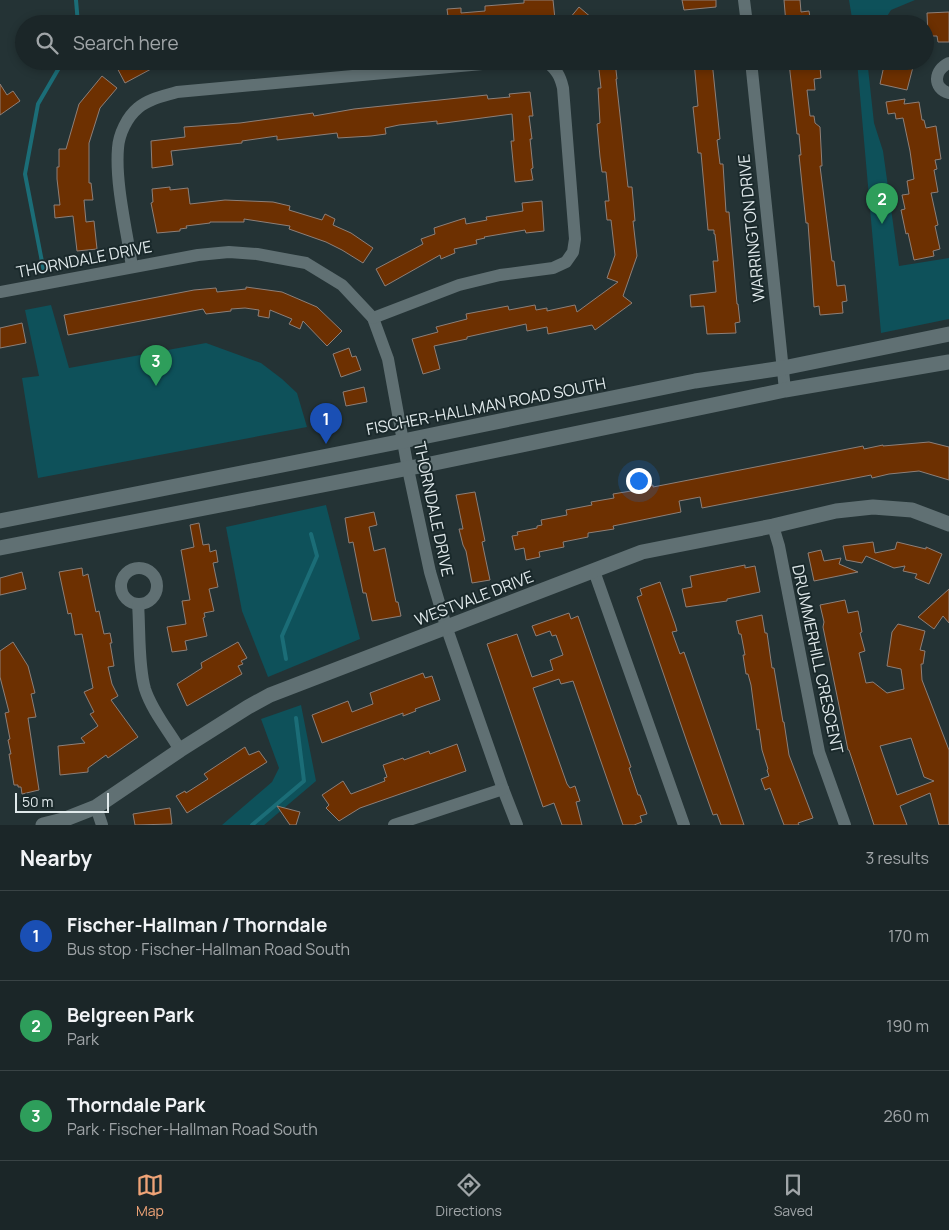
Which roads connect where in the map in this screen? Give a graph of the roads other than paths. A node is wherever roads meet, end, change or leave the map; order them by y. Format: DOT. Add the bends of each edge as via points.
graph roads {
  1 [pos="744,0"];
  2 [pos="746,15"];
  3 [pos="949,64"];
  4 [pos="418,70"];
  5 [pos="556,70"];
  6 [pos="752,70"];
  7 [pos="949,93"];
  8 [pos="132,267"];
  9 [pos="0,292"];
  10 [pos="373,318"];
  11 [pos="949,334"];
  12 [pos="949,362"];
  13 [pos="783,368"];
  14 [pos="785,390"];
  15 [pos="403,441"];
  16 [pos="408,469"];
  17 [pos="0,521"];
  18 [pos="949,524"];
  19 [pos="773,526"];
  20 [pos="0,548"];
  21 [pos="594,571"];
  22 [pos="138,604"];
  23 [pos="446,626"];
  24 [pos="180,750"];
  25 [pos="503,789"];
  26 [pos="96,807"];
  27 [pos="43,825"];
  28 [pos="102,825"];
  29 [pos="394,825"];
  30 [pos="517,825"];
  31 [pos="684,825"];
  32 [pos="845,825"];
  1 -- 2 [label="street"];
  3 -- 7 [label="street" via="942,67 937,76 940,88"];
  4 -- 8 [label="street" via="177,92 138,108 126,122 118,148 119,181"];
  5 -- 10 [label="street" via="563,88 575,239 573,252 566,262 553,268 500,275 459,285"];
  6 -- 13 [label="street, WARRINGTON DRIVE"];
  8 -- 9 [label="street, THORNDALE DRIVE"];
  8 -- 10 [label="street, THORNDALE DRIVE" via="198,254 229,252 306,263 342,285"];
  10 -- 15 [label="street, THORNDALE DRIVE" via="388,359"];
  11 -- 13 [label="main road, FISCHER-HALLMAN ROAD SOUTH"];
  12 -- 14 [label="main road"];
  13 -- 14 [label="street, WARRINGTON DRIVE"];
  13 -- 15 [label="main road, FISCHER-HALLMAN ROAD SOUTH" via="695,382"];
  14 -- 16 [label="main road"];
  15 -- 16 [label="street, THORNDALE DRIVE"];
  15 -- 17 [label="main road, FISCHER-HALLMAN ROAD SOUTH"];
  16 -- 20 [label="main road"];
  16 -- 23 [label="street, THORNDALE DRIVE" via="430,572"];
  18 -- 19 [label="main road, WESTVALE DRIVE" via="912,510 872,507 836,511"];
  19 -- 21 [label="main road, WESTVALE DRIVE" via="642,552"];
  19 -- 32 [label="street, DRUMMERHILL CRESCENT" via="819,752"];
  21 -- 23 [label="main road, WESTVALE DRIVE"];
  21 -- 31 [label="street"];
  22 -- 24 [label="street" via="145,690"];
  23 -- 24 [label="main road, WESTVALE DRIVE" via="270,695"];
  23 -- 25 [label="street, THORNDALE DRIVE"];
  24 -- 26 [label="main road, WESTVALE DRIVE"];
  25 -- 29 [label="street"];
  25 -- 30 [label="street, THORNDALE DRIVE"];
  26 -- 27 [label="main road, WESTVALE DRIVE"];
  26 -- 28 [label="street"];
}
